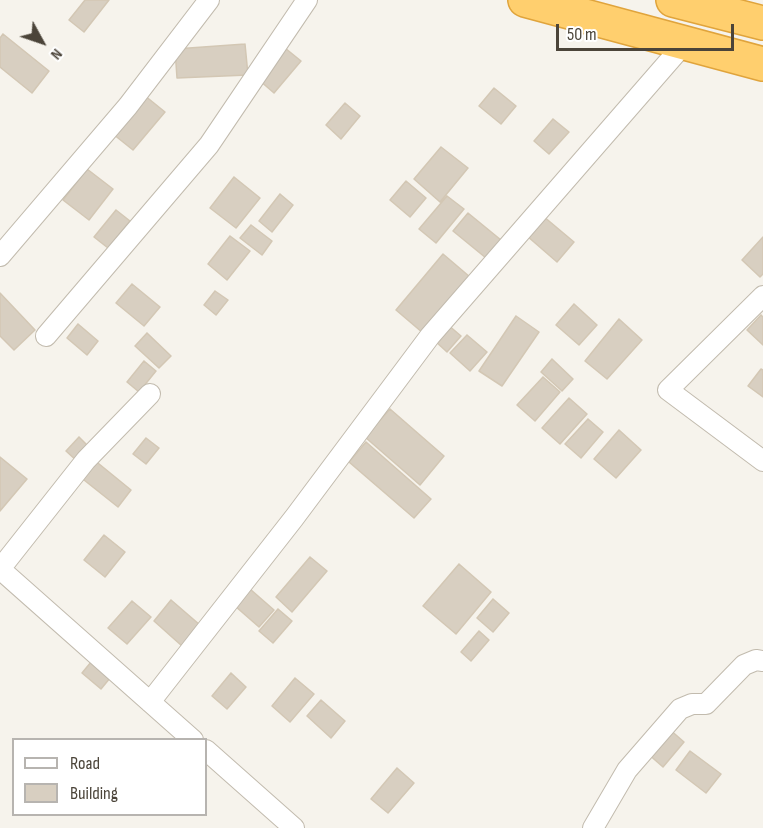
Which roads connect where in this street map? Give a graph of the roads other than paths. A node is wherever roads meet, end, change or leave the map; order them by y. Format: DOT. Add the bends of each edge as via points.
graph roads {
  1 [pos="209,0"];
  2 [pos="307,0"];
  3 [pos="525,0"];
  4 [pos="673,0"];
  5 [pos="763,23"];
  6 [pos="684,44"];
  7 [pos="763,64"];
  8 [pos="0,256"];
  9 [pos="763,296"];
  10 [pos="46,336"];
  11 [pos="150,394"];
  12 [pos="763,461"];
  13 [pos="0,569"];
  14 [pos="763,661"];
  15 [pos="150,702"];
  16 [pos="191,738"];
  17 [pos="207,751"];
  18 [pos="294,828"];
  19 [pos="593,828"];
  1 -- 8 [label="street" via="128,106"];
  2 -- 10 [label="street" via="209,145"];
  3 -- 6 [label="highway"];
  4 -- 5 [label="highway"];
  6 -- 7 [label="highway"];
  6 -- 15 [label="street" via="430,336"];
  9 -- 12 [label="street" via="668,390"];
  11 -- 13 [label="street" via="86,460"];
  13 -- 15 [label="street"];
  14 -- 19 [label="street" via="744,664 706,704 680,709 627,770"];
  15 -- 16 [label="street"];
  17 -- 18 [label="street"];
}
